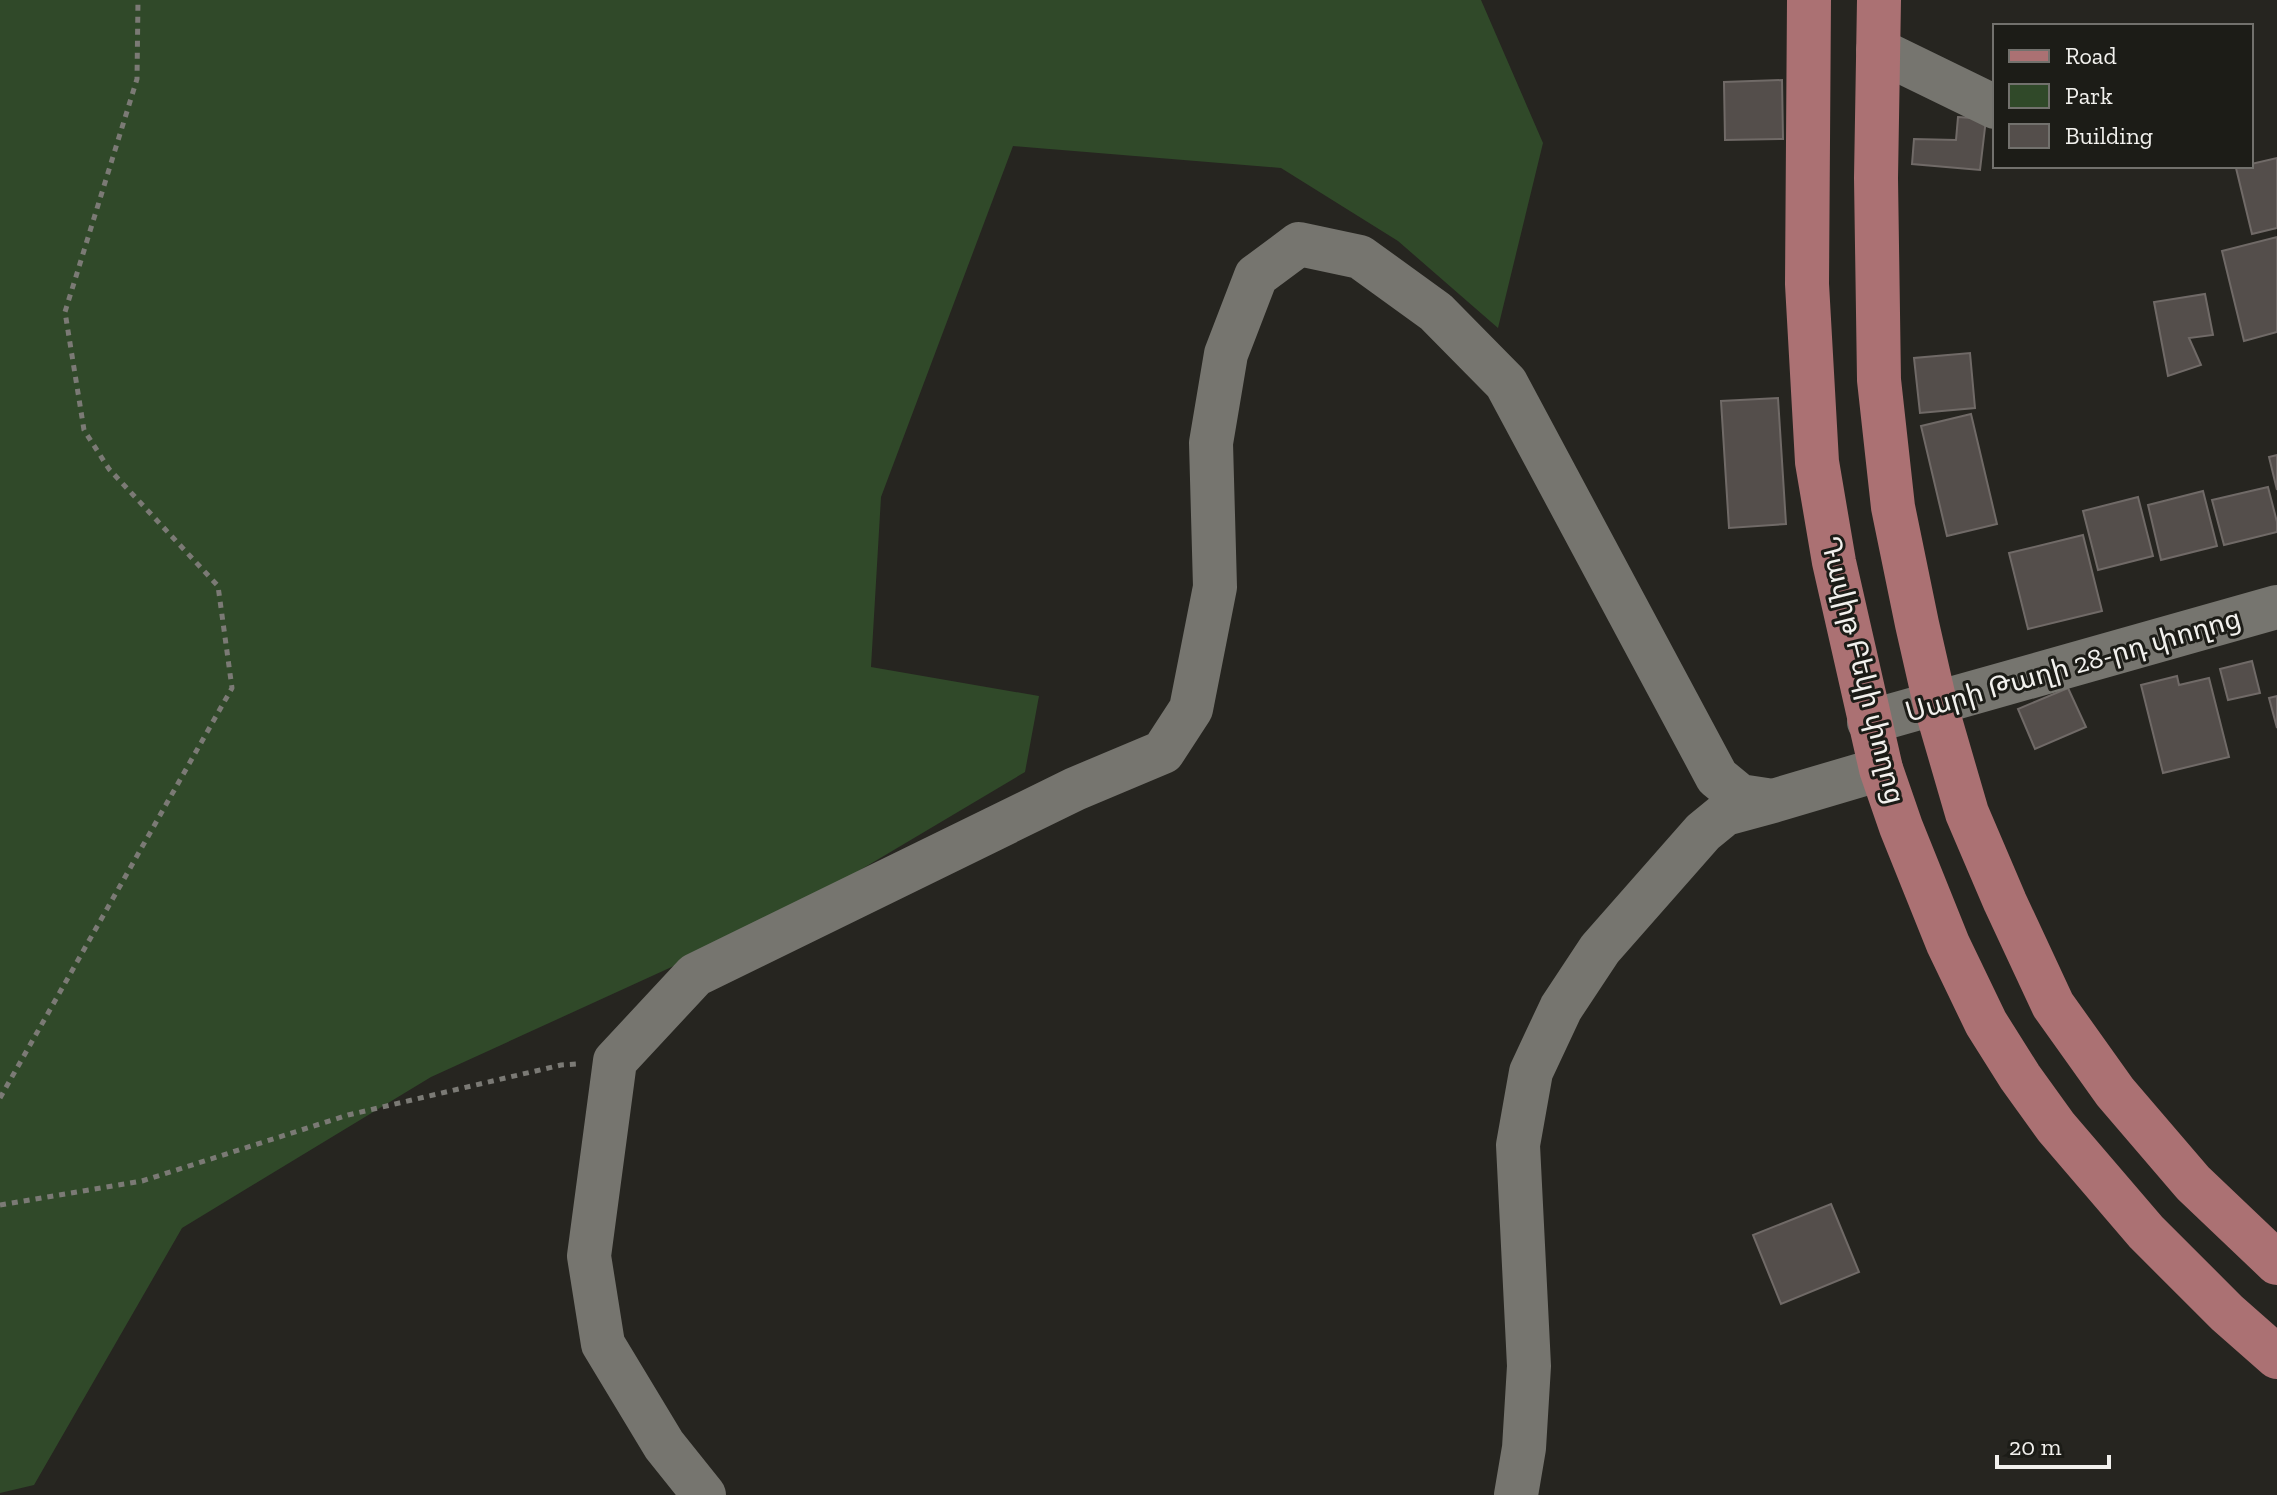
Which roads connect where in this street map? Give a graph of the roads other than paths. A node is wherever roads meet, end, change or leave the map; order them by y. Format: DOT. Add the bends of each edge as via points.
graph roads {
  1 [pos="1809,0"];
  2 [pos="1879,0"];
  3 [pos="1878,50"];
  4 [pos="1993,106"];
  5 [pos="2277,607"];
  6 [pos="1935,703"];
  7 [pos="1869,722"];
  8 [pos="1881,769"];
  9 [pos="1773,801"];
  10 [pos="2277,1263"];
  11 [pos="2277,1357"];
  12 [pos="704,1495"];
  13 [pos="1516,1495"];
  1 -- 7 [label="main road, Դավիթ Բեկի փողոց" via="1807,284 1817,462"];
  2 -- 3 [label="main road"];
  3 -- 4 [label="street"];
  3 -- 6 [label="main road" via="1879,380 1893,507"];
  5 -- 6 [label="street, Սարի Թաղի 28-րդ փողոց"];
  6 -- 7 [label="street, Սարի Թաղի 28-րդ փողոց"];
  6 -- 10 [label="main road" via="1967,813 2053,1005 2115,1092 2193,1183"];
  7 -- 8 [label="main road, Դավիթ Բեկի փողոց"];
  8 -- 9 [label="street"];
  8 -- 11 [label="main road, Դավիթ Բեկի փողոց" via="1948,944 1986,1023 2020,1077 2146,1232"];
  9 -- 12 [label="street" via="1740,796 1717,777 1506,383 1436,312 1360,257 1299,244 1256,276 1226,354 1211,443 1215,587 1191,709 1163,752 1075,789 695,975 615,1061 589,1256 603,1344 664,1445"];
  9 -- 13 [label="street" via="1725,814 1703,832 1600,949 1561,1008 1531,1072 1518,1145 1529,1366"];
}
